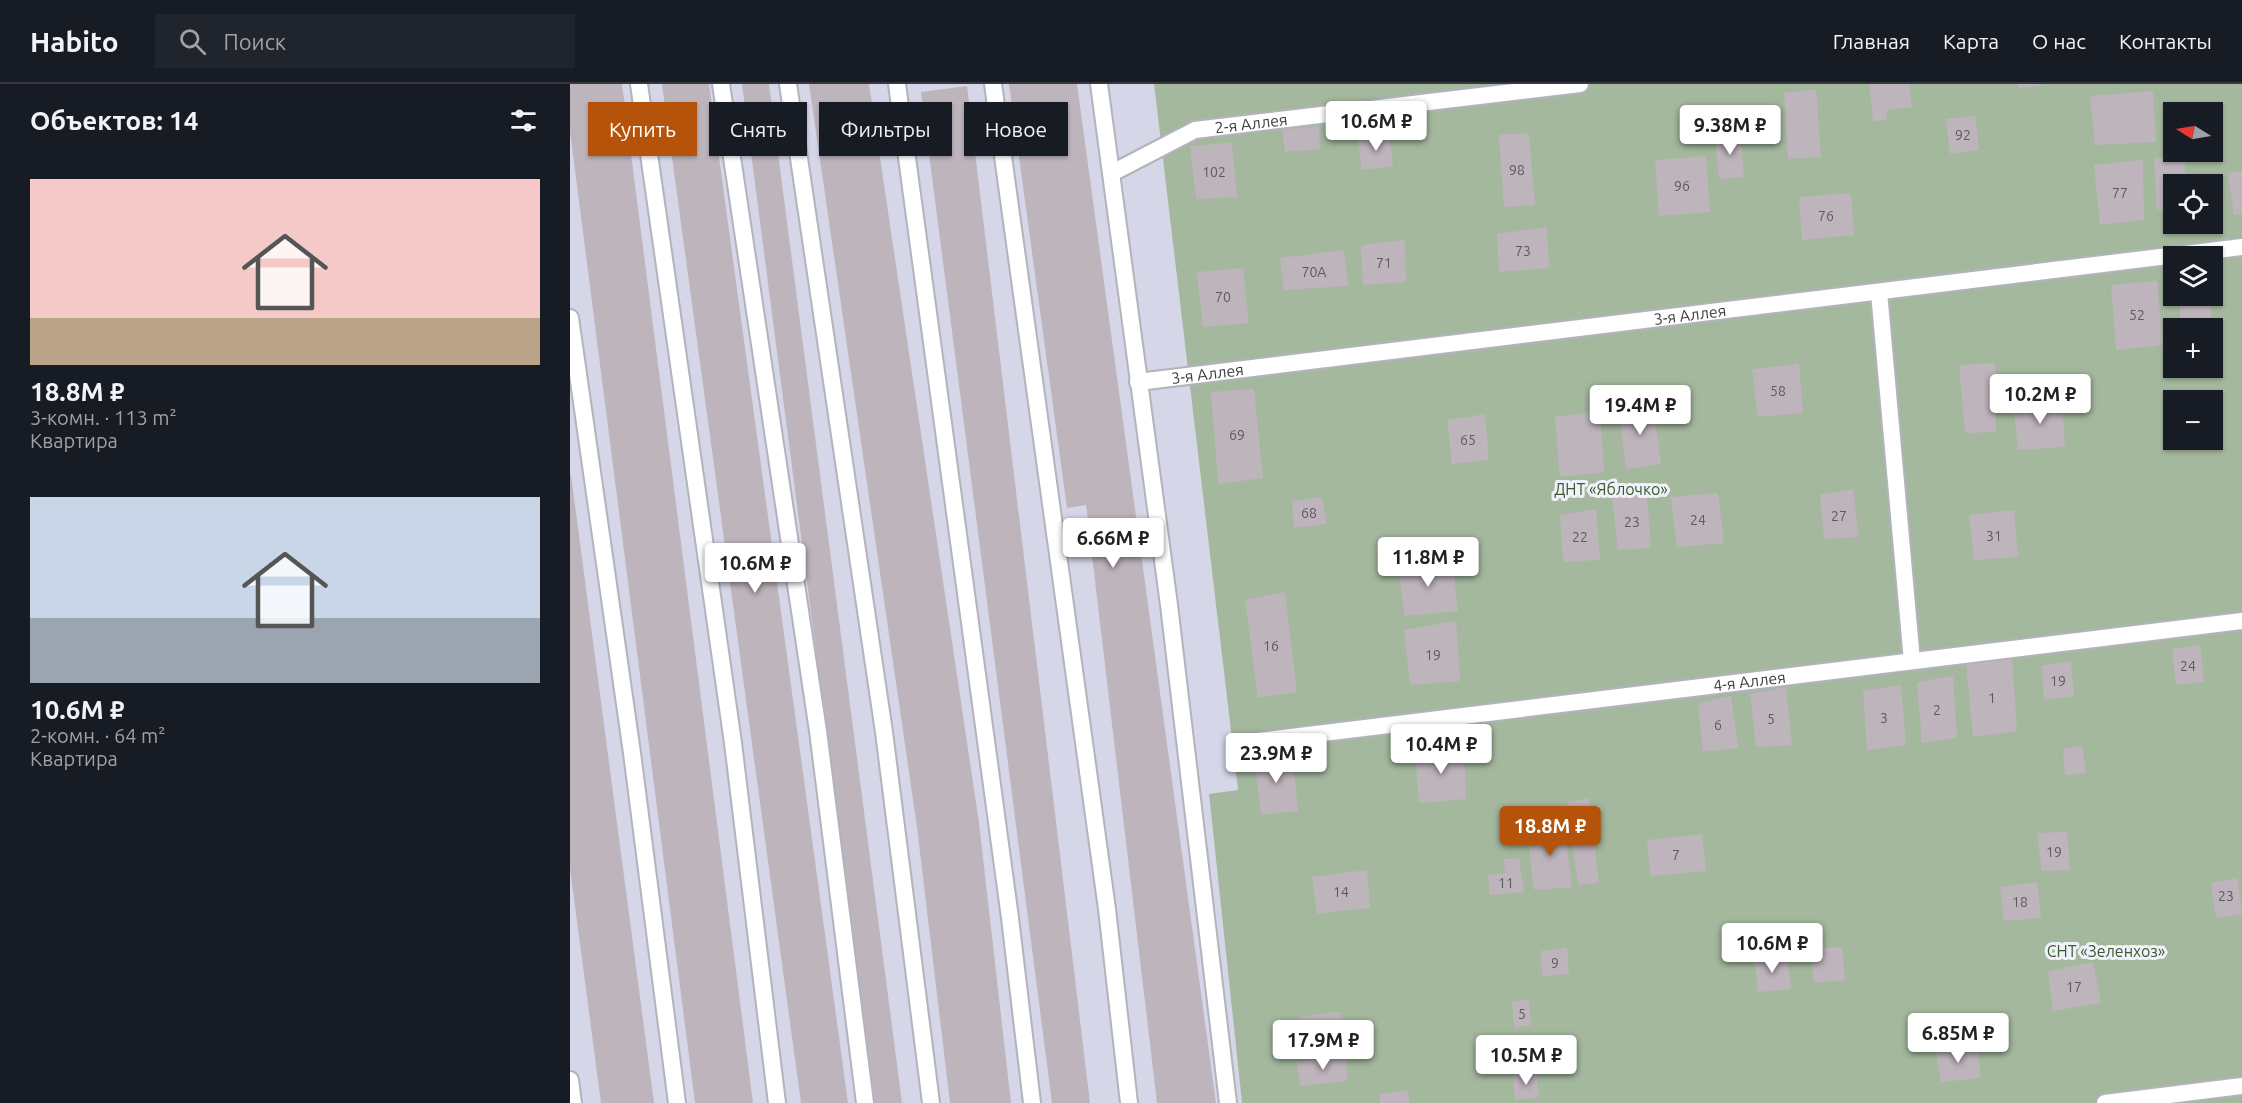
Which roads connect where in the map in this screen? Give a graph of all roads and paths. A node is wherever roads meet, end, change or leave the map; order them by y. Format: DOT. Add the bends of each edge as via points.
graph roads {
  1 [pos="639,84"];
  2 [pos="721,84"];
  3 [pos="788,84"];
  4 [pos="897,84"];
  5 [pos="993,84"];
  6 [pos="1099,84"];
  7 [pos="1580,84"];
  8 [pos="1112,173"];
  9 [pos="2242,247"];
  10 [pos="1879,292"];
  11 [pos="570,318"];
  12 [pos="1138,382"];
  13 [pos="2242,621"];
  14 [pos="1912,661"];
  15 [pos="1258,741"];
  16 [pos="570,1080"];
  17 [pos="2242,1086"];
  18 [pos="573,1103"];
  19 [pos="677,1103"];
  20 [pos="777,1103"];
  21 [pos="865,1103"];
  22 [pos="931,1103"];
  23 [pos="1032,1103"];
  24 [pos="1129,1103"];
  25 [pos="1228,1103"];
  26 [pos="2105,1103"];
  1 -- 20 [label="lane" via="733,743"];
  2 -- 21 [label="lane" via="817,720"];
  3 -- 22 [label="lane" via="884,732"];
  4 -- 23 [label="lane"];
  5 -- 24 [label="lane" via="1107,909"];
  6 -- 8 [label="lane"];
  7 -- 8 [label="lane, 2-я Аллея" via="1195,130"];
  8 -- 12 [label="lane"];
  9 -- 10 [label="lane, 3-я Аллея"];
  10 -- 12 [label="lane, 3-я Аллея"];
  10 -- 14 [label="lane"];
  11 -- 19 [label="lane"];
  12 -- 25 [label="lane"];
  13 -- 14 [label="lane, 4-я Аллея"];
  14 -- 15 [label="lane, 4-я Аллея"];
  16 -- 18 [label="lane"];
  17 -- 26 [label="lane"];
}
